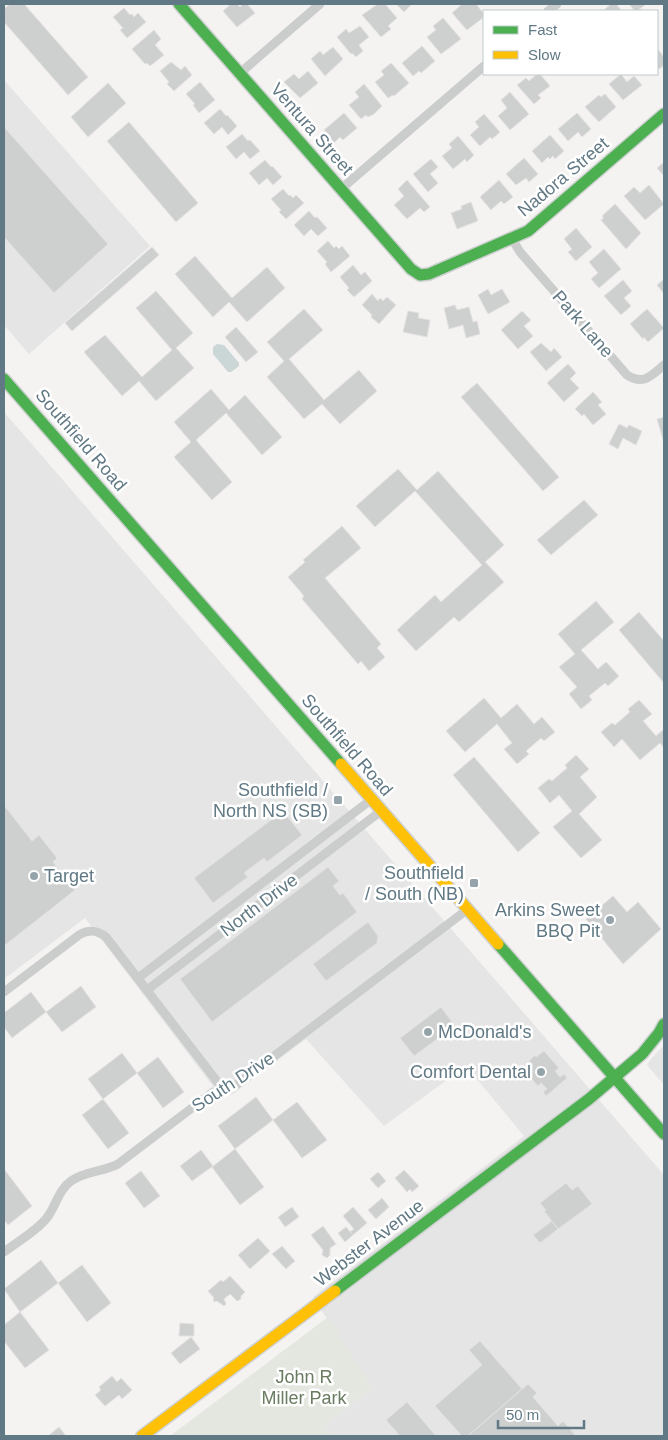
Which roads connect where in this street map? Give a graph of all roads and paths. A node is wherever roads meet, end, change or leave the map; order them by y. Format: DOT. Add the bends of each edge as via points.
graph roads {
  1 [pos="179,4"];
  2 [pos="320,4"];
  3 [pos="483,67"];
  4 [pos="240,73"];
  5 [pos="664,114"];
  6 [pos="341,189"];
  7 [pos="512,239"];
  8 [pos="420,275"];
  9 [pos="664,365"];
  10 [pos="4,379"];
  11 [pos="372,799"];
  12 [pos="381,811"];
  13 [pos="316,842"];
  14 [pos="326,854"];
  15 [pos="468,909"];
  16 [pos="183,944"];
  17 [pos="192,956"];
  18 [pos="138,978"];
  19 [pos="147,990"];
  20 [pos="4,992"];
  21 [pos="664,1024"];
  22 [pos="614,1076"];
  23 [pos="222,1088"];
  24 [pos="664,1134"];
  25 [pos="4,1252"];
  26 [pos="142,1436"];
  1 -- 4 [label="street, Ventura Street"];
  2 -- 4 [label="street"];
  3 -- 6 [label="street"];
  4 -- 6 [label="street, Ventura Street"];
  5 -- 7 [label="street, Nadora Street" via="528,231"];
  6 -- 8 [label="street, Ventura Street" via="411,269"];
  7 -- 8 [label="street, Nadora Street"];
  7 -- 9 [label="street, Park Lane" via="627,375 644,380"];
  10 -- 11 [label="street, Southfield Road"];
  11 -- 12 [label="street, Southfield Road"];
  11 -- 13 [label="street, North Drive"];
  12 -- 14 [label="street, North Drive"];
  12 -- 15 [label="street, Southfield Road"];
  13 -- 14 [label="street"];
  13 -- 16 [label="street, North Drive"];
  14 -- 17 [label="street, North Drive"];
  15 -- 22 [label="street, Southfield Road"];
  15 -- 23 [label="street, South Drive" via="236,1085"];
  16 -- 17 [label="street"];
  16 -- 18 [label="street, North Drive"];
  17 -- 19 [label="street, North Drive"];
  18 -- 19 [label="street"];
  18 -- 20 [label="street" via="106,937 96,931 86,931"];
  19 -- 23 [label="street"];
  21 -- 22 [label="street, Webster Avenue" via="655,1040"];
  22 -- 24 [label="street, Southfield Road"];
  22 -- 26 [label="street, Webster Avenue" via="562,1120"];
  23 -- 25 [label="street, South Drive" via="118,1164 70,1182 61,1191 46,1219"];
}
